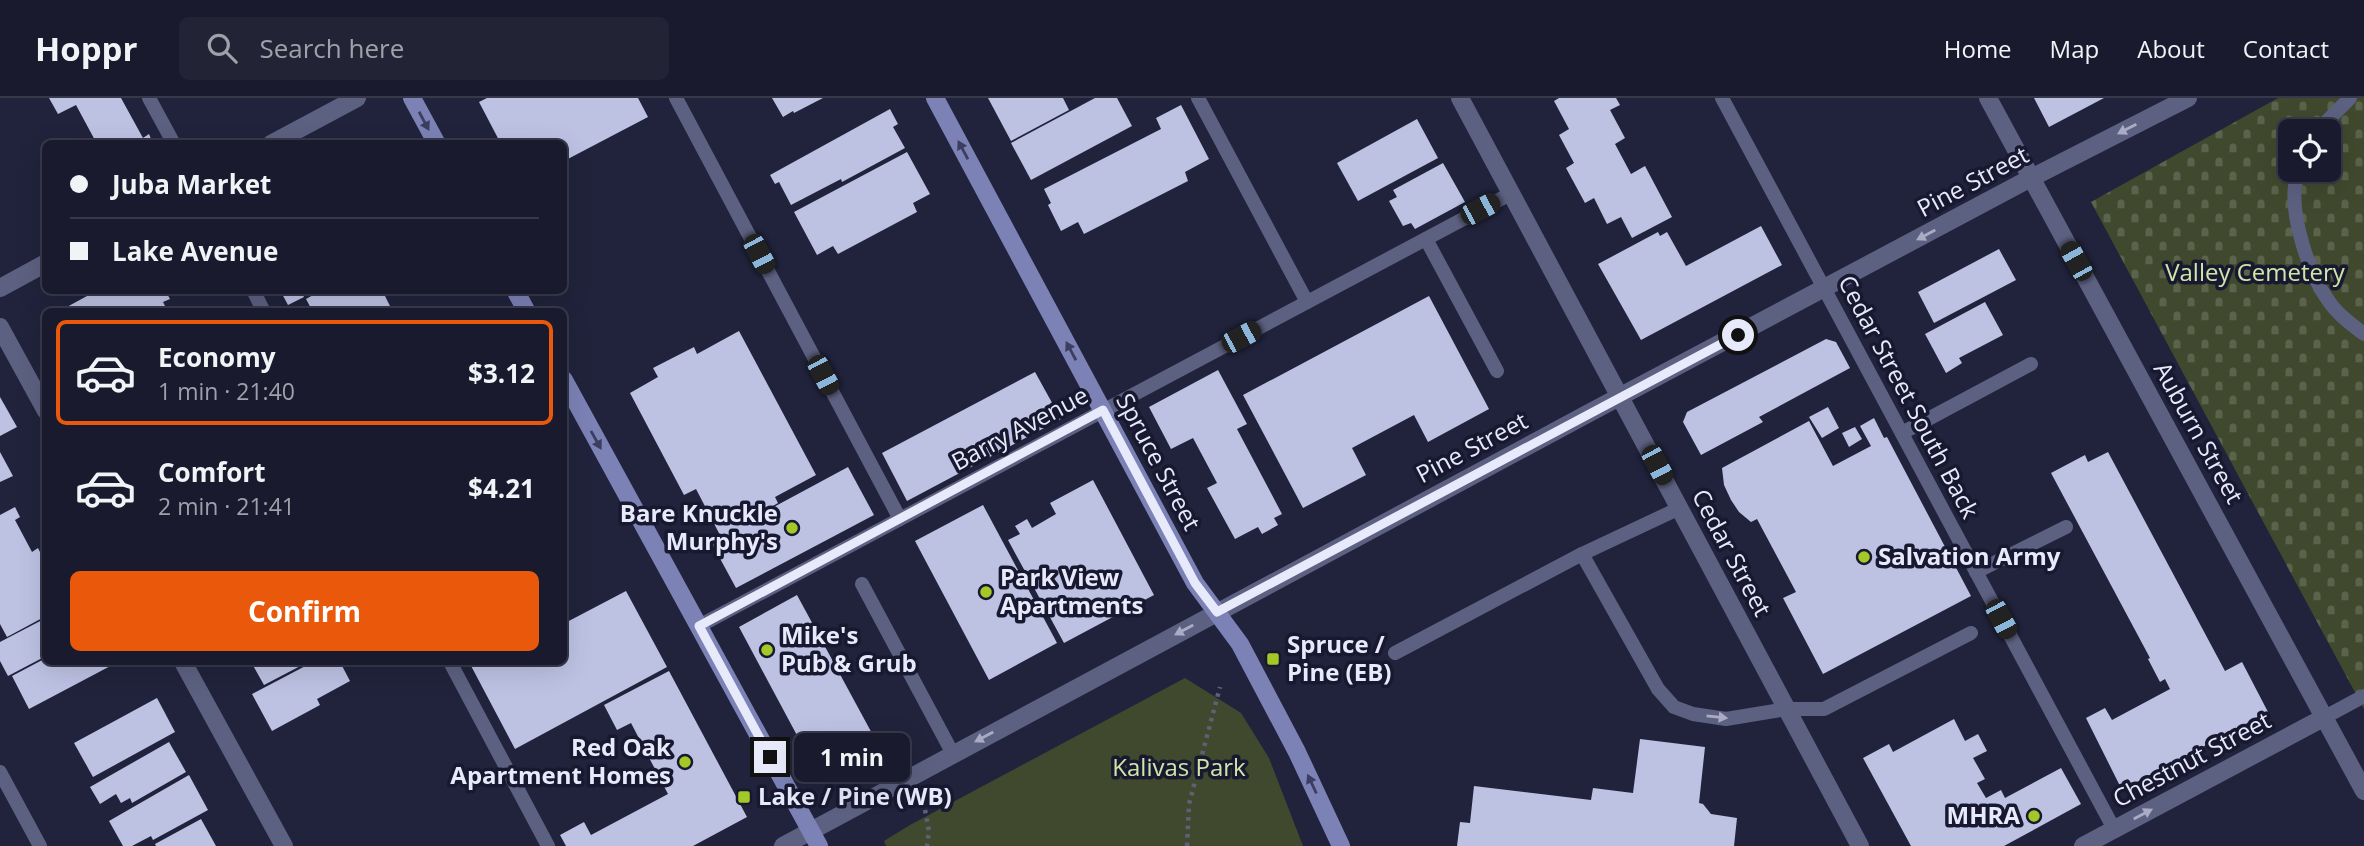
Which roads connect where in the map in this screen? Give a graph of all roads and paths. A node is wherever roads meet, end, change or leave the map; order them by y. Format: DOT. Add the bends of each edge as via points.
graph roads {
  1 [pos="149,98"];
  2 [pos="357,98"];
  3 [pos="412,98"];
  4 [pos="676,98"];
  5 [pos="935,98"];
  6 [pos="1198,98"];
  7 [pos="1461,98"];
  8 [pos="1722,98"];
  9 [pos="1988,98"];
  10 [pos="2188,98"];
  11 [pos="2350,98"];
  12 [pos="2329,119"];
  13 [pos="172,140"];
  14 [pos="278,140"];
  15 [pos="435,140"];
  16 [pos="2031,178"];
  17 [pos="2296,182"];
  18 [pos="1511,193"];
  19 [pos="1426,239"];
  20 [pos="42,265"];
  21 [pos="0,288"];
  22 [pos="1825,289"];
  23 [pos="1307,302"];
  24 [pos="0,327"];
  25 [pos="2364,334"];
  26 [pos="2031,364"];
  27 [pos="1497,371"];
  28 [pos="567,385"];
  29 [pos="1620,397"];
  30 [pos="42,404"];
  31 [pos="1103,410"];
  32 [pos="1902,433"];
  33 [pos="1680,508"];
  34 [pos="900,519"];
  35 [pos="2066,527"];
  36 [pos="1582,554"];
  37 [pos="1976,572"];
  38 [pos="862,584"];
  39 [pos="1217,612"];
  40 [pos="699,626"];
  41 [pos="1971,633"];
  42 [pos="1395,653"];
  43 [pos="185,665"];
  44 [pos="452,665"];
  45 [pos="1220,687"];
  46 [pos="2364,696"];
  47 [pos="1787,709"];
  48 [pos="2325,717"];
  49 [pos="953,754"];
  50 [pos="0,772"];
  51 [pos="2364,791"];
  52 [pos="925,810"];
  53 [pos="2114,829"];
  54 [pos="815,839"];
  55 [pos="40,846"];
  56 [pos="284,846"];
  57 [pos="548,846"];
  58 [pos="783,846"];
  59 [pos="927,846"];
  60 [pos="1187,846"];
  61 [pos="1341,846"];
  62 [pos="1860,846"];
  63 [pos="2083,846"];
  1 -- 13 [label="lane"];
  2 -- 14 [label="street"];
  3 -- 15 [label="street, one-way"];
  4 -- 34 [label="lane"];
  31 -- 5 [label="street, Spruce Street, one-way"];
  6 -- 23 [label="lane"];
  7 -- 18 [label="street, Cedar Street"];
  8 -- 22 [label="lane, Cedar Street South Back"];
  9 -- 16 [label="street, Auburn Street"];
  10 -- 16 [label="street, Pine Street, one-way"];
  11 -- 12 [label="lane"];
  16 -- 22 [label="street, Pine Street, one-way"];
  16 -- 48 [label="street, Auburn Street"];
  17 -- 25 [label="lane" via="2295,215 2305,249 2328,300"];
  18 -- 19 [label="lane, Barry Avenue"];
  18 -- 29 [label="street, Cedar Street"];
  19 -- 23 [label="lane, Barry Avenue"];
  19 -- 27 [label="lane"];
  20 -- 21 [label="street"];
  22 -- 29 [label="street, Pine Street"];
  22 -- 32 [label="lane, Cedar Street South Back"];
  23 -- 31 [label="lane, Barry Avenue"];
  24 -- 30 [label="street"];
  26 -- 32 [label="lane"];
  28 -- 40 [label="street, one-way"];
  29 -- 33 [label="street, Cedar Street"];
  29 -- 39 [label="street, Pine Street"];
  31 -- 34 [label="lane, Barry Avenue"];
  31 -- 39 [label="street, Spruce Street" via="1195,583"];
  32 -- 37 [label="lane, Cedar Street South Back"];
  33 -- 36 [label="lane"];
  33 -- 47 [label="street, Cedar Street"];
  34 -- 40 [label="lane, Barry Avenue"];
  35 -- 37 [label="lane"];
  36 -- 42 [label="lane"];
  36 -- 47 [label="lane, one-way" via="1658,689 1674,707 1726,719"];
  37 -- 53 [label="lane, Cedar Street South Back"];
  38 -- 49 [label="lane"];
  39 -- 49 [label="street, Pine Street, one-way"];
  61 -- 39 [label="street, Spruce Street, one-way" via="1240,644"];
  40 -- 54 [label="street"];
  41 -- 47 [label="lane" via="1824,709"];
  43 -- 56 [label="street"];
  44 -- 57 [label="lane"];
  45 -- 60 [label="path" via="1189,804"];
  46 -- 48 [label="lane"];
  47 -- 62 [label="street, Cedar Street"];
  48 -- 51 [label="street, Auburn Street"];
  53 -- 48 [label="street, Chestnut Street, one-way"];
  49 -- 54 [label="street, Pine Street"];
  50 -- 55 [label="lane"];
  52 -- 59 [label="path"];
  53 -- 63 [label="street, Chestnut Street"];
  54 -- 58 [label="street, Pine Street"];
}
